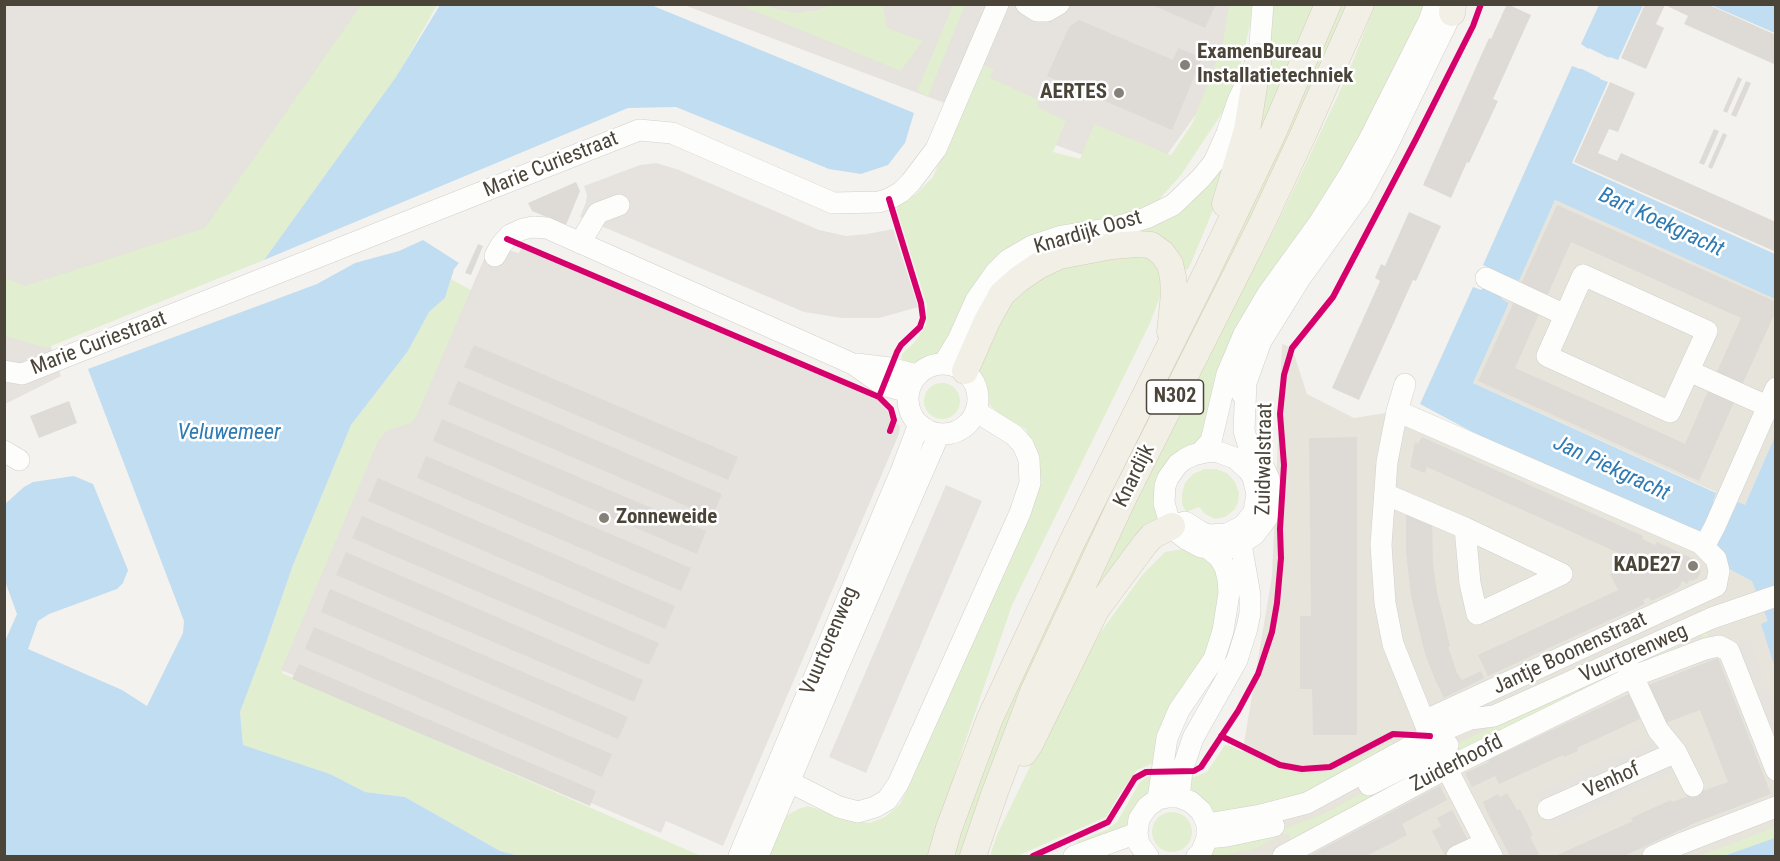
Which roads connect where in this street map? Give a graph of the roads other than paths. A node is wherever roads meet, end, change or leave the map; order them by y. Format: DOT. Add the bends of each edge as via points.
graph roads {
  1 [pos="998,4"];
  2 [pos="1026,4"];
  3 [pos="1059,4"];
  4 [pos="1263,4"];
  5 [pos="1328,4"];
  6 [pos="1361,4"];
  7 [pos="1449,7"];
  8 [pos="1260,56"];
  9 [pos="619,205"];
  10 [pos="580,243"];
  11 [pos="495,256"];
  12 [pos="1207,271"];
  13 [pos="1486,278"];
  14 [pos="1565,315"];
  15 [pos="1166,353"];
  16 [pos="955,367"];
  17 [pos="4,371"];
  18 [pos="1689,371"];
  19 [pos="912,384"];
  20 [pos="1405,384"];
  21 [pos="1771,397"];
  22 [pos="1397,411"];
  23 [pos="977,412"];
  24 [pos="919,424"];
  25 [pos="939,434"];
  26 [pos="1201,452"];
  27 [pos="1247,459"];
  28 [pos="1385,494"];
  29 [pos="1465,528"];
  30 [pos="1179,533"];
  31 [pos="1246,535"];
  32 [pos="1704,547"];
  33 [pos="1209,549"];
  34 [pos="1768,599"];
  35 [pos="1629,668"];
  36 [pos="1434,744"];
  37 [pos="1676,752"];
  38 [pos="1776,770"];
  39 [pos="782,778"];
  40 [pos="1693,786"];
  41 [pos="995,792"];
  42 [pos="1168,798"];
  43 [pos="1776,807"];
  44 [pos="1548,809"];
  45 [pos="1137,833"];
  46 [pos="1204,840"];
  47 [pos="1488,850"];
  48 [pos="739,856"];
  49 [pos="758,856"];
  50 [pos="941,856"];
  51 [pos="973,856"];
  52 [pos="1074,856"];
  53 [pos="1143,856"];
  54 [pos="1283,856"];
  55 [pos="1456,856"];
  56 [pos="1653,856"];
  1 -- 17 [label="street, Marie Curiestraat" via="936,149 911,183 889,199 833,203 672,133 639,130 22,375"];
  2 -- 3 [label="street" via="1037,11 1047,11"];
  4 -- 8 [label="street, Knardijk Oost"];
  5 -- 12 [label="main road, Knardijk / N302" via="1273,133"];
  6 -- 41 [label="main road, Knardijk / N302" via="1262,223 1072,608 1033,692"];
  7 -- 26 [label="street, Zuidwalstraat" via="1429,21 1355,164 1244,334 1227,374 1211,441"];
  7 -- 27 [label="street, Zuidwalstraat" via="1387,146 1361,194 1261,341 1246,382"];
  8 -- 12 [label="main road, N302" via="1247,130"];
  8 -- 16 [label="street, Knardijk Oost" via="1214,162 1201,178 1173,205 1146,218 1062,236 1032,246 1008,260 976,300 958,340"];
  9 -- 10 [label="street" via="598,213"];
  10 -- 11 [label="street" via="547,228 533,227 510,235"];
  10 -- 19 [label="street" via="853,364 890,368"];
  12 -- 15 [label="main road, Knardijk / N302"];
  13 -- 14 [label="street"];
  14 -- 18 [label="street" via="1583,275 1707,331"];
  14 -- 18 [label="street" via="1547,356 1670,412"];
  15 -- 16 [label="main road" via="1174,294 1170,264 1151,245 1137,244 1059,256 1038,266 1002,294"];
  15 -- 50 [label="main road, Knardijk / N302" via="990,718"];
  16 -- 19 [label="street" via="935,364"];
  16 -- 23 [label="street" via="973,379 978,389"];
  18 -- 21 [label="street"];
  19 -- 24 [label="street" via="910,410"];
  20 -- 22 [label="street"];
  21 -- 32 [label="street"];
  22 -- 28 [label="street"];
  22 -- 32 [label="street"];
  23 -- 25 [label="street" via="962,429"];
  23 -- 39 [label="street" via="1023,445 1029,459 1030,483 898,784 887,800 858,812 839,807"];
  24 -- 25 [label="street"];
  24 -- 39 [label="street, Vuurtorenweg"];
  25 -- 39 [label="street, Vuurtorenweg" via="836,670"];
  26 -- 27 [label="street"];
  26 -- 30 [label="street" via="1178,464 1165,486 1166,512"];
  27 -- 31 [label="street" via="1265,470 1272,499 1267,518"];
  28 -- 29 [label="street"];
  28 -- 36 [label="street" via="1381,545 1385,603 1393,644"];
  29 -- 29 [label="street" via="1477,614 1562,574"];
  30 -- 31 [label="street" via="1185,522 1218,536"];
  30 -- 33 [label="street"];
  30 -- 41 [label="main road, N302" via="1132,562 1096,610 1030,744"];
  31 -- 33 [label="street" via="1229,548"];
  31 -- 42 [label="street, Zuidwalstraat" via="1250,595 1247,628 1237,660 1193,738"];
  32 -- 36 [label="street, Jantje Boonenstraat" via="1716,559 1716,586"];
  33 -- 42 [label="street" via="1219,557 1228,579 1223,631 1214,659 1179,710 1167,738"];
  34 -- 35 [label="street, Vuurtorenweg" via="1712,618"];
  35 -- 36 [label="street, Zuiderhoofd"];
  35 -- 36 [label="street, Vuurtorenweg" via="1494,716 1477,730"];
  35 -- 37 [label="street" via="1658,730"];
  35 -- 38 [label="street" via="1719,646 1729,651"];
  36 -- 46 [label="street, Vuurtorenweg" via="1309,816"];
  36 -- 47 [label="street"];
  36 -- 54 [label="street, Zuiderhoofd"];
  37 -- 40 [label="street"];
  37 -- 44 [label="street, Venhof"];
  39 -- 48 [label="street, Vuurtorenweg"];
  39 -- 49 [label="street, Vuurtorenweg"];
  41 -- 51 [label="main road, Knardijk / N302"];
  42 -- 45 [label="street" via="1147,807 1139,819"];
  42 -- 46 [label="street" via="1191,802 1201,811"];
  43 -- 56 [label="street"];
  45 -- 52 [label="street"];
  45 -- 53 [label="street"];
  47 -- 55 [label="street"];
}
